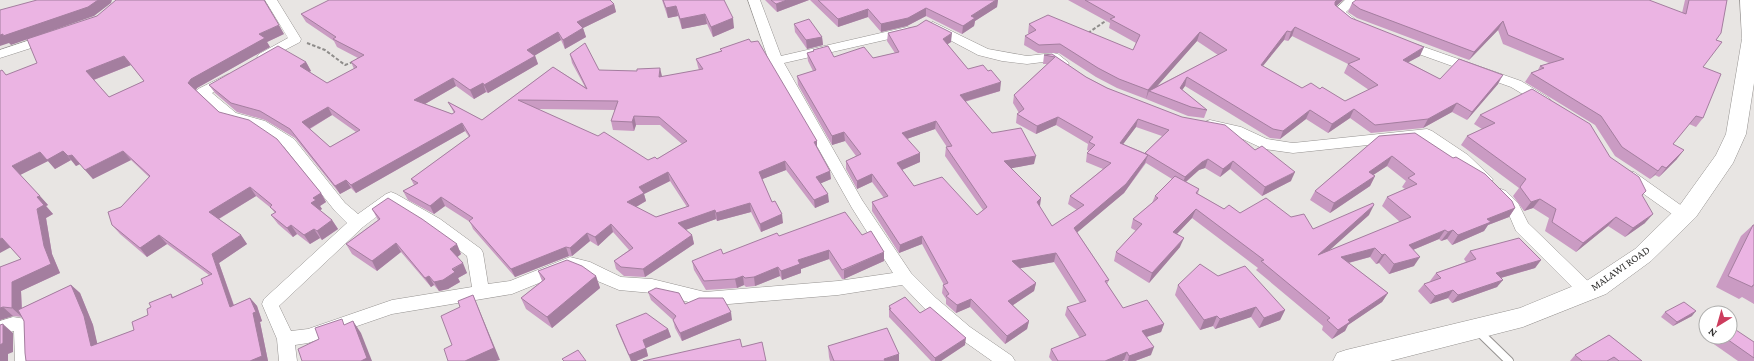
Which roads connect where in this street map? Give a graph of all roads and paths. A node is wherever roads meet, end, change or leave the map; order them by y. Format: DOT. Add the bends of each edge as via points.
graph roads {
  1 [pos="271,0"];
  2 [pos="754,0"];
  3 [pos="1353,0"];
  4 [pos="1749,0"];
  5 [pos="1111,18"];
  6 [pos="1364,27"];
  7 [pos="57,34"];
  8 [pos="1085,35"];
  9 [pos="1389,38"];
  10 [pos="295,39"];
  11 [pos="0,54"];
  12 [pos="359,59"];
  13 [pos="776,61"];
  14 [pos="1071,69"];
  15 [pos="1556,108"];
  16 [pos="1197,123"];
  17 [pos="1620,170"];
  18 [pos="1684,215"];
  19 [pos="357,223"];
  20 [pos="905,278"];
  21 [pos="1587,291"];
  22 [pos="481,292"];
  23 [pos="0,328"];
  24 [pos="1476,329"];
  25 [pos="286,339"];
  26 [pos="24,361"];
  27 [pos="288,361"];
  28 [pos="1006,361"];
  29 [pos="1346,361"];
  30 [pos="1509,361"];
  1 -- 10 [label="street"];
  2 -- 13 [label="street"];
  3 -- 6 [label="street" via="1338,12"];
  4 -- 18 [label="main road, MALAWI ROAD" via="1751,39 1736,134 1725,158"];
  5 -- 8 [label="path"];
  7 -- 11 [label="street"];
  9 -- 15 [label="street" via="1516,84"];
  10 -- 12 [label="path" via="325,50 345,65"];
  10 -- 19 [label="street" via="203,92 232,117 260,124 289,144 340,207"];
  13 -- 14 [label="street" via="912,30 925,21 983,52 1002,58 1027,60 1053,57"];
  13 -- 20 [label="street" via="857,204"];
  16 -- 21 [label="street" via="1236,130 1264,144 1293,148 1427,134 1463,159 1483,177 1513,208 1522,227"];
  17 -- 18 [label="street"];
  18 -- 21 [label="main road, MALAWI ROAD" via="1643,255 1597,287"];
  19 -- 22 [label="street" via="391,198 401,202 475,253"];
  19 -- 25 [label="street" via="270,304"];
  20 -- 22 [label="street" via="838,288 705,299 652,286 619,283 570,263 512,286"];
  20 -- 28 [label="street" via="964,332"];
  21 -- 24 [label="main road, MALAWI ROAD" via="1523,317"];
  22 -- 25 [label="street" via="392,307 308,336"];
  23 -- 26 [label="street" via="20,324 23,330"];
  24 -- 29 [label="main road, MALAWI ROAD"];
  24 -- 30 [label="lane"];
  25 -- 27 [label="street"];
}
